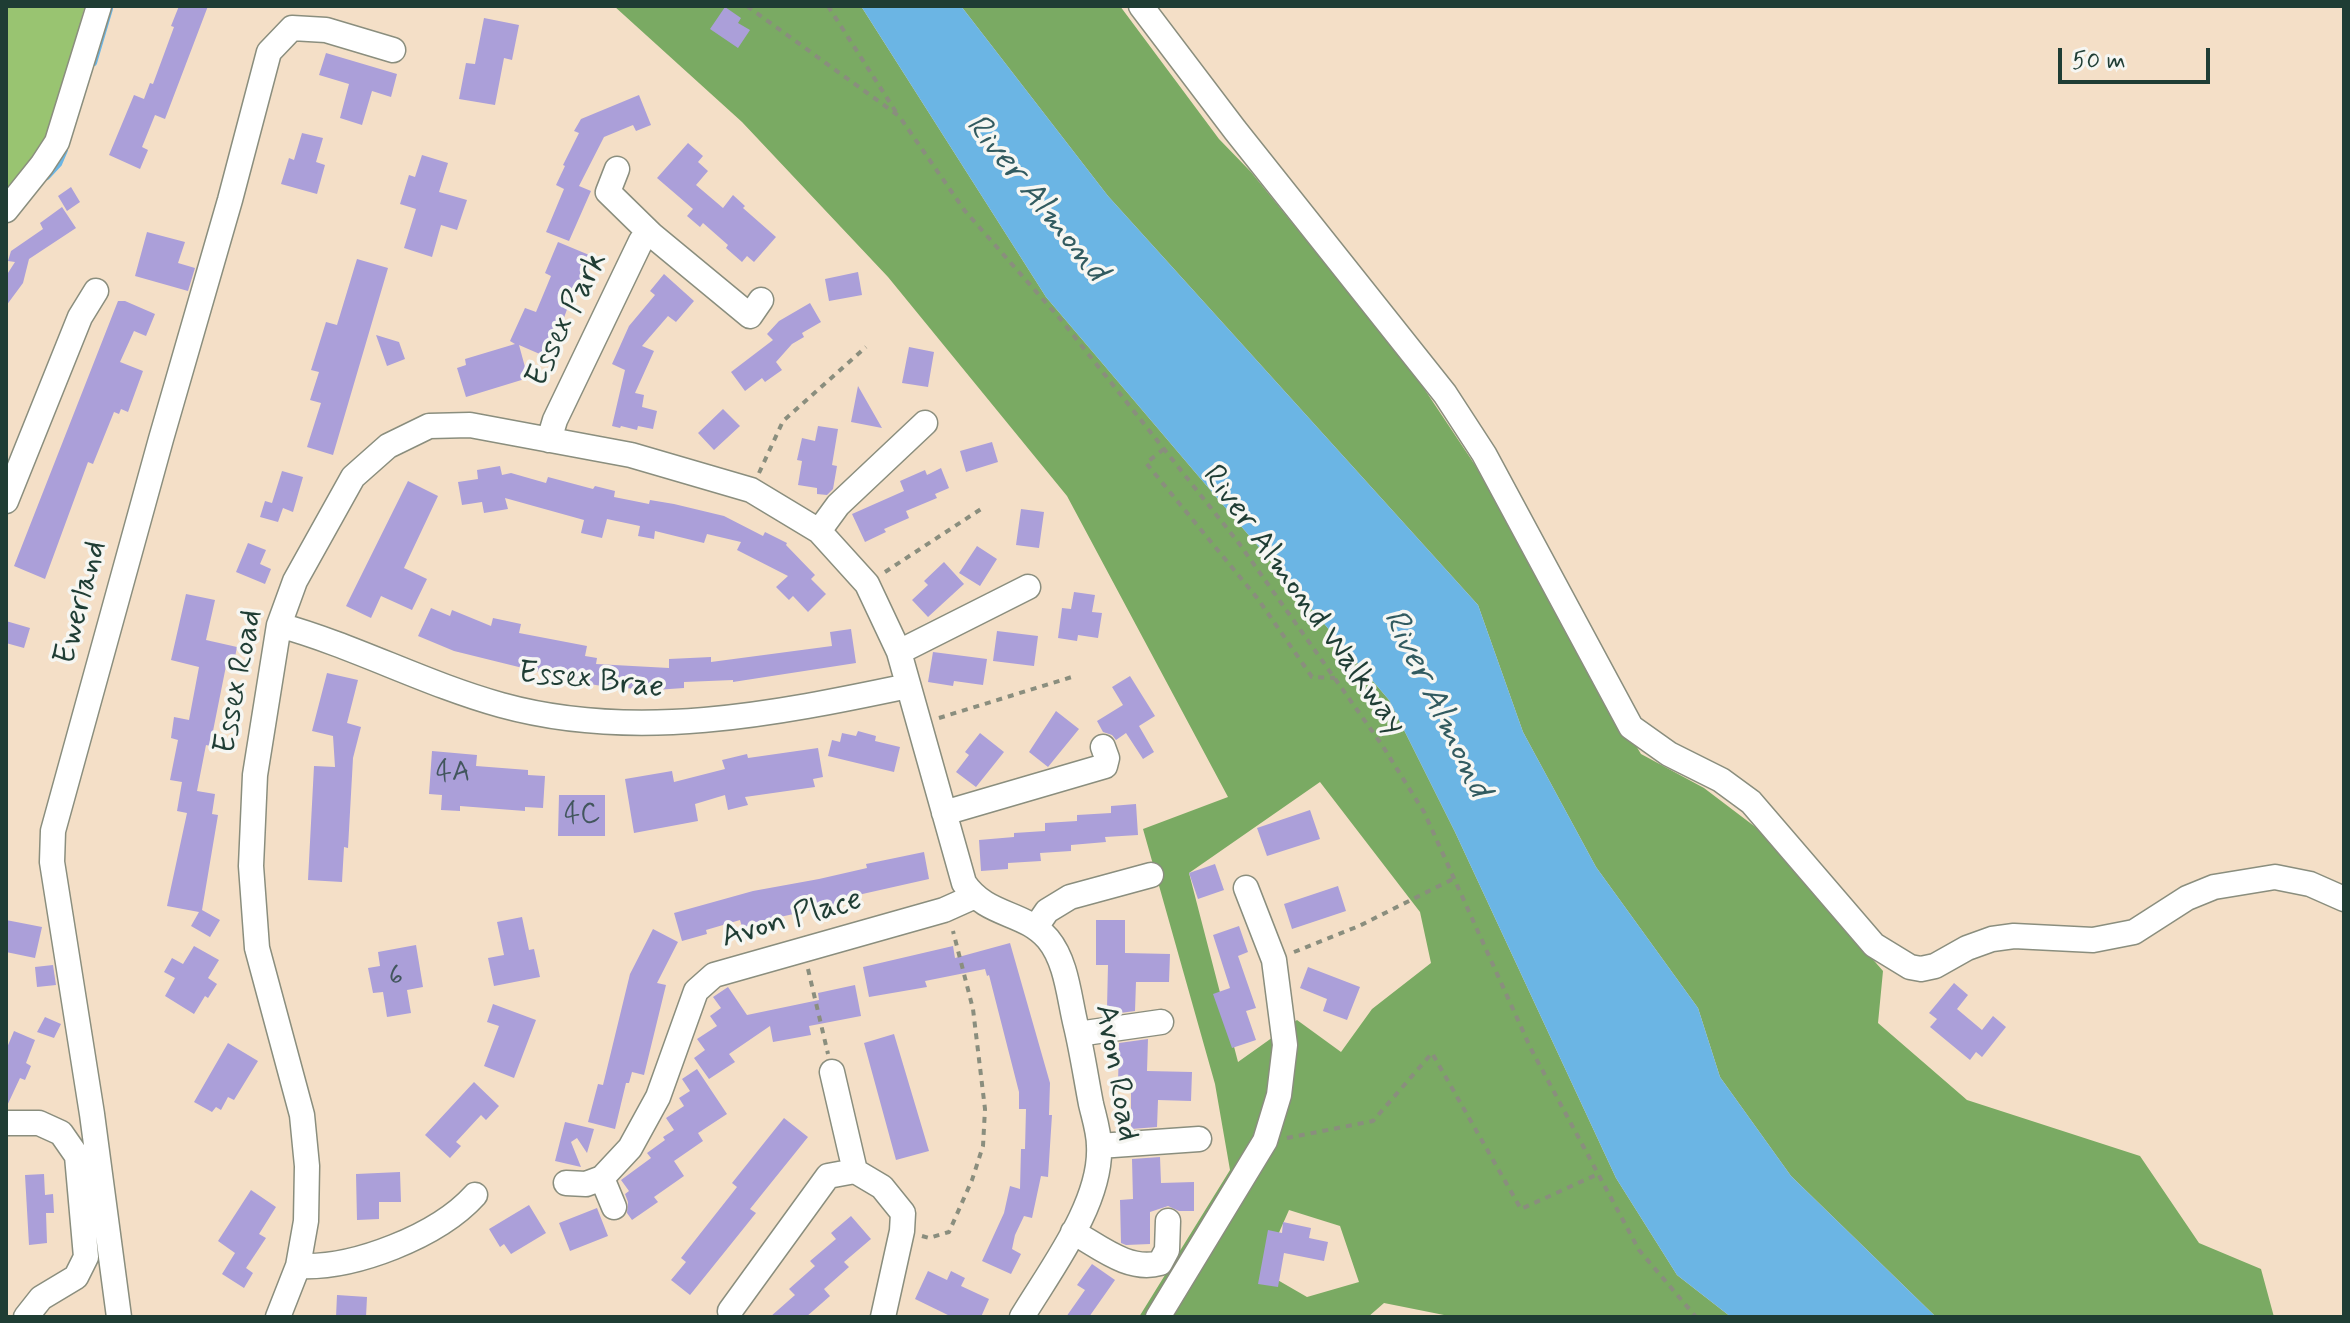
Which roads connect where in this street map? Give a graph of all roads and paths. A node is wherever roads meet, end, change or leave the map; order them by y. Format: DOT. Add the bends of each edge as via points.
graph roads {
  1 [pos="99,6"];
  2 [pos="747,6"];
  3 [pos="828,6"];
  4 [pos="1141,6"];
  5 [pos="393,50"];
  6 [pos="899,116"];
  7 [pos="617,169"];
  8 [pos="6,210"];
  9 [pos="652,235"];
  10 [pos="96,291"];
  11 [pos="751,316"];
  12 [pos="866,347"];
  13 [pos="925,423"];
  14 [pos="549,440"];
  15 [pos="1164,449"];
  16 [pos="751,490"];
  17 [pos="6,501"];
  18 [pos="981,509"];
  19 [pos="819,531"];
  20 [pos="867,584"];
  21 [pos="1028,587"];
  22 [pos="279,625"];
  23 [pos="899,652"];
  24 [pos="1075,676"];
  25 [pos="1335,678"];
  26 [pos="908,686"];
  27 [pos="919,724"];
  28 [pos="1103,747"];
  29 [pos="944,813"];
  30 [pos="1151,875"];
  31 [pos="1455,878"];
  32 [pos="1246,888"];
  33 [pos="973,897"];
  34 [pos="2344,899"];
  35 [pos="944,910"];
  36 [pos="1036,927"];
  37 [pos="804,952"];
  38 [pos="1274,960"];
  39 [pos="1161,1022"];
  40 [pos="1078,1034"];
  41 [pos="832,1080"];
  42 [pos="6,1123"];
  43 [pos="1199,1139"];
  44 [pos="1265,1141"];
  45 [pos="1099,1146"];
  46 [pos="855,1171"];
  47 [pos="1598,1174"];
  48 [pos="602,1178"];
  49 [pos="566,1183"];
  50 [pos="475,1195"];
  51 [pos="614,1207"];
  52 [pos="1168,1221"];
  53 [pos="902,1231"];
  54 [pos="1073,1232"];
  55 [pos="298,1266"];
  56 [pos="740,1304"];
  57 [pos="26,1317"];
  58 [pos="119,1317"];
  59 [pos="278,1317"];
  60 [pos="883,1317"];
  61 [pos="1022,1317"];
  62 [pos="1158,1317"];
  63 [pos="1696,1317"];
  1 -- 8 [label="street" via="57,142"];
  2 -- 6 [label="path, River Almond Walkway"];
  3 -- 6 [label="path"];
  4 -- 34 [label="street" via="1445,394 1484,454 1631,727 1751,802 1874,945 1921,969 1992,939 2093,940 2134,932 2214,887 2275,877"];
  5 -- 58 [label="street, Ewerland" via="326,30 292,28 269,52 53,831 52,862"];
  6 -- 15 [label="path, River Almond Walkway" via="965,211"];
  7 -- 9 [label="street, Essex Park" via="608,192"];
  9 -- 11 [label="street, Essex Park"];
  9 -- 14 [label="street, Essex Park" via="641,241"];
  10 -- 17 [label="street" via="80,317"];
  12 -- 16 [label="path" via="783,421"];
  13 -- 19 [label="street" via="838,505"];
  14 -- 16 [label="street, Essex Road" via="631,455"];
  14 -- 22 [label="street, Essex Road" via="470,425 429,426 388,446 353,477 295,581"];
  15 -- 25 [label="path, River Almond Walkway"];
  15 -- 25 [label="path" via="1146,463 1258,599 1312,677"];
  16 -- 19 [label="street, Essex Road"];
  18 -- 20 [label="path"];
  19 -- 20 [label="street, Essex Road"];
  20 -- 23 [label="street, Essex Road"];
  21 -- 23 [label="street"];
  22 -- 26 [label="street, Essex Brae" via="503,706 629,723 783,711"];
  22 -- 55 [label="street, Essex Road" via="255,775 251,866 257,948 302,1115 306,1221"];
  23 -- 26 [label="street, Essex Road"];
  24 -- 27 [label="path"];
  25 -- 31 [label="path, River Almond Walkway" via="1424,812"];
  26 -- 27 [label="street, Essex Road"];
  27 -- 29 [label="street, Essex Road"];
  28 -- 29 [label="street" via="1105,766"];
  29 -- 33 [label="street, Essex Road"];
  30 -- 36 [label="street" via="1070,897 1047,911"];
  31 -- 38 [label="path" via="1359,926"];
  31 -- 47 [label="path, River Almond Walkway" via="1531,1049"];
  32 -- 38 [label="street"];
  33 -- 35 [label="street, Avon Place"];
  33 -- 36 [label="street, Avon Road"];
  35 -- 37 [label="street, Avon Place"];
  35 -- 53 [label="path" via="973,1009 985,1109 983,1146 949,1232 929,1238"];
  36 -- 40 [label="street, Avon Road" via="1061,960"];
  37 -- 41 [label="path"];
  37 -- 48 [label="street, Avon Place" via="714,975 696,991 658,1097 630,1148"];
  38 -- 44 [label="street" via="1285,1045 1279,1095"];
  39 -- 40 [label="street"];
  40 -- 45 [label="street, Avon Road"];
  41 -- 46 [label="street"];
  42 -- 57 [label="street" via="39,1123 61,1133 77,1156 86,1257 76,1277 41,1298"];
  43 -- 45 [label="street"];
  44 -- 47 [label="path" via="1373,1121 1432,1053 1521,1209"];
  44 -- 62 [label="street"];
  45 -- 54 [label="street, Avon Road" via="1096,1174"];
  46 -- 53 [label="street" via="897,1203 903,1213"];
  46 -- 56 [label="street" via="828,1176"];
  47 -- 63 [label="path, River Almond Walkway" via="1639,1250"];
  48 -- 49 [label="street"];
  48 -- 51 [label="street"];
  50 -- 55 [label="street" via="461,1211 387,1252"];
  52 -- 54 [label="street" via="1167,1250 1160,1263 1147,1267 1132,1265"];
  53 -- 60 [label="street"];
  54 -- 61 [label="street, Avon Road"];
  55 -- 59 [label="street, Essex Road"];
}
